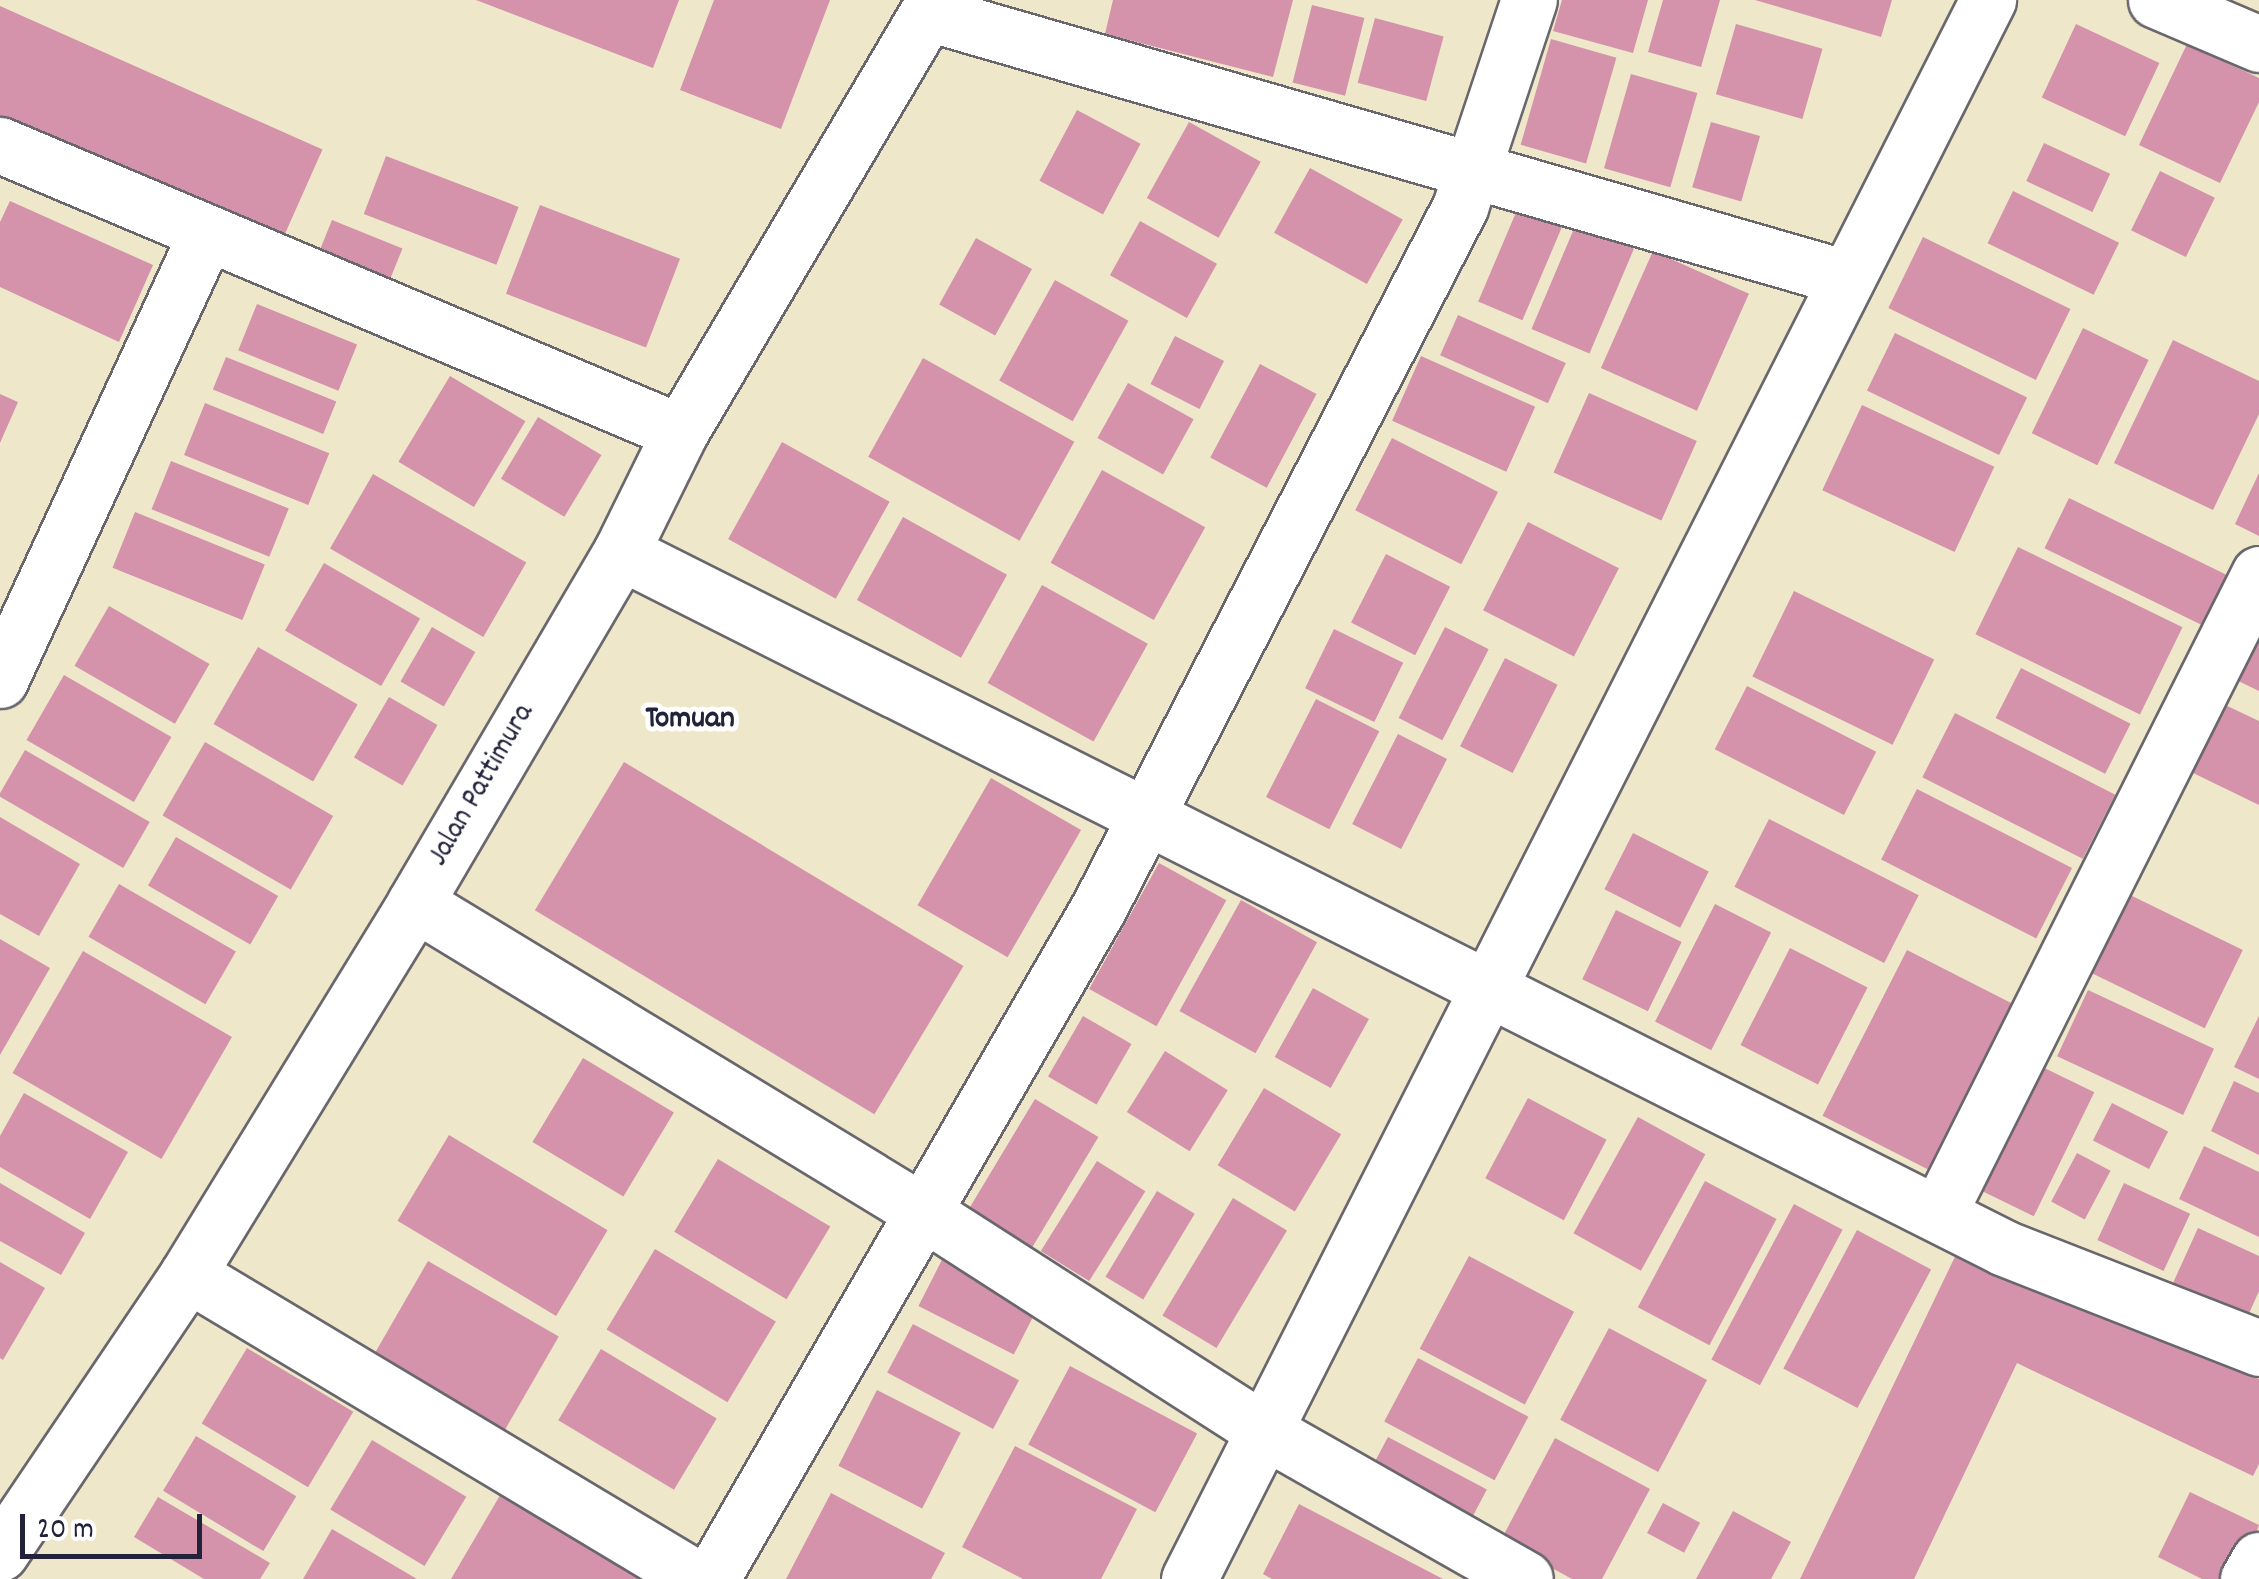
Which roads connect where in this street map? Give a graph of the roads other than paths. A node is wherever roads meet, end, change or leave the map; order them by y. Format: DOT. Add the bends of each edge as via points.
graph roads {
  1 [pos="1529,0"];
  2 [pos="1988,0"];
  3 [pos="2156,0"];
  4 [pos="932,6"];
  5 [pos="2259,44"];
  6 [pos="0,145"];
  7 [pos="1471,174"];
  8 [pos="205,236"];
  9 [pos="1846,278"];
  10 [pos="680,432"];
  11 [pos="621,552"];
  12 [pos="2259,574"];
  13 [pos="0,680"];
  14 [pos="1145,818"];
  15 [pos="414,903"];
  16 [pos="1485,984"];
  17 [pos="923,1212"];
  18 [pos="1938,1214"];
  19 [pos="188,1274"];
  20 [pos="2259,1348"];
  21 [pos="1263,1430"];
  22 [pos="0,1554"];
  23 [pos="2259,1560"];
  24 [pos="697,1579"];
  25 [pos="711,1579"];
  26 [pos="1189,1579"];
  27 [pos="1525,1579"];
  28 [pos="2248,1579"];
  1 -- 7 [label="street"];
  2 -- 9 [label="street"];
  3 -- 5 [label="street"];
  4 -- 7 [label="street"];
  4 -- 10 [label="street, Jalan Pattimura"];
  6 -- 8 [label="street"];
  7 -- 9 [label="street"];
  7 -- 14 [label="street" via="1460,207"];
  8 -- 10 [label="street"];
  8 -- 13 [label="street"];
  9 -- 16 [label="street"];
  10 -- 11 [label="street, Jalan Pattimura"];
  11 -- 14 [label="street"];
  11 -- 15 [label="street, Jalan Pattimura"];
  12 -- 18 [label="street"];
  14 -- 16 [label="street"];
  14 -- 17 [label="street"];
  15 -- 17 [label="street"];
  15 -- 19 [label="street, Jalan Pattimura"];
  16 -- 18 [label="street"];
  16 -- 21 [label="street"];
  17 -- 21 [label="street"];
  17 -- 25 [label="street"];
  18 -- 20 [label="street" via="2004,1248"];
  19 -- 22 [label="street, Jalan Pattimura"];
  19 -- 24 [label="street"];
  21 -- 26 [label="street"];
  21 -- 27 [label="street"];
  23 -- 28 [label="street"];
}
